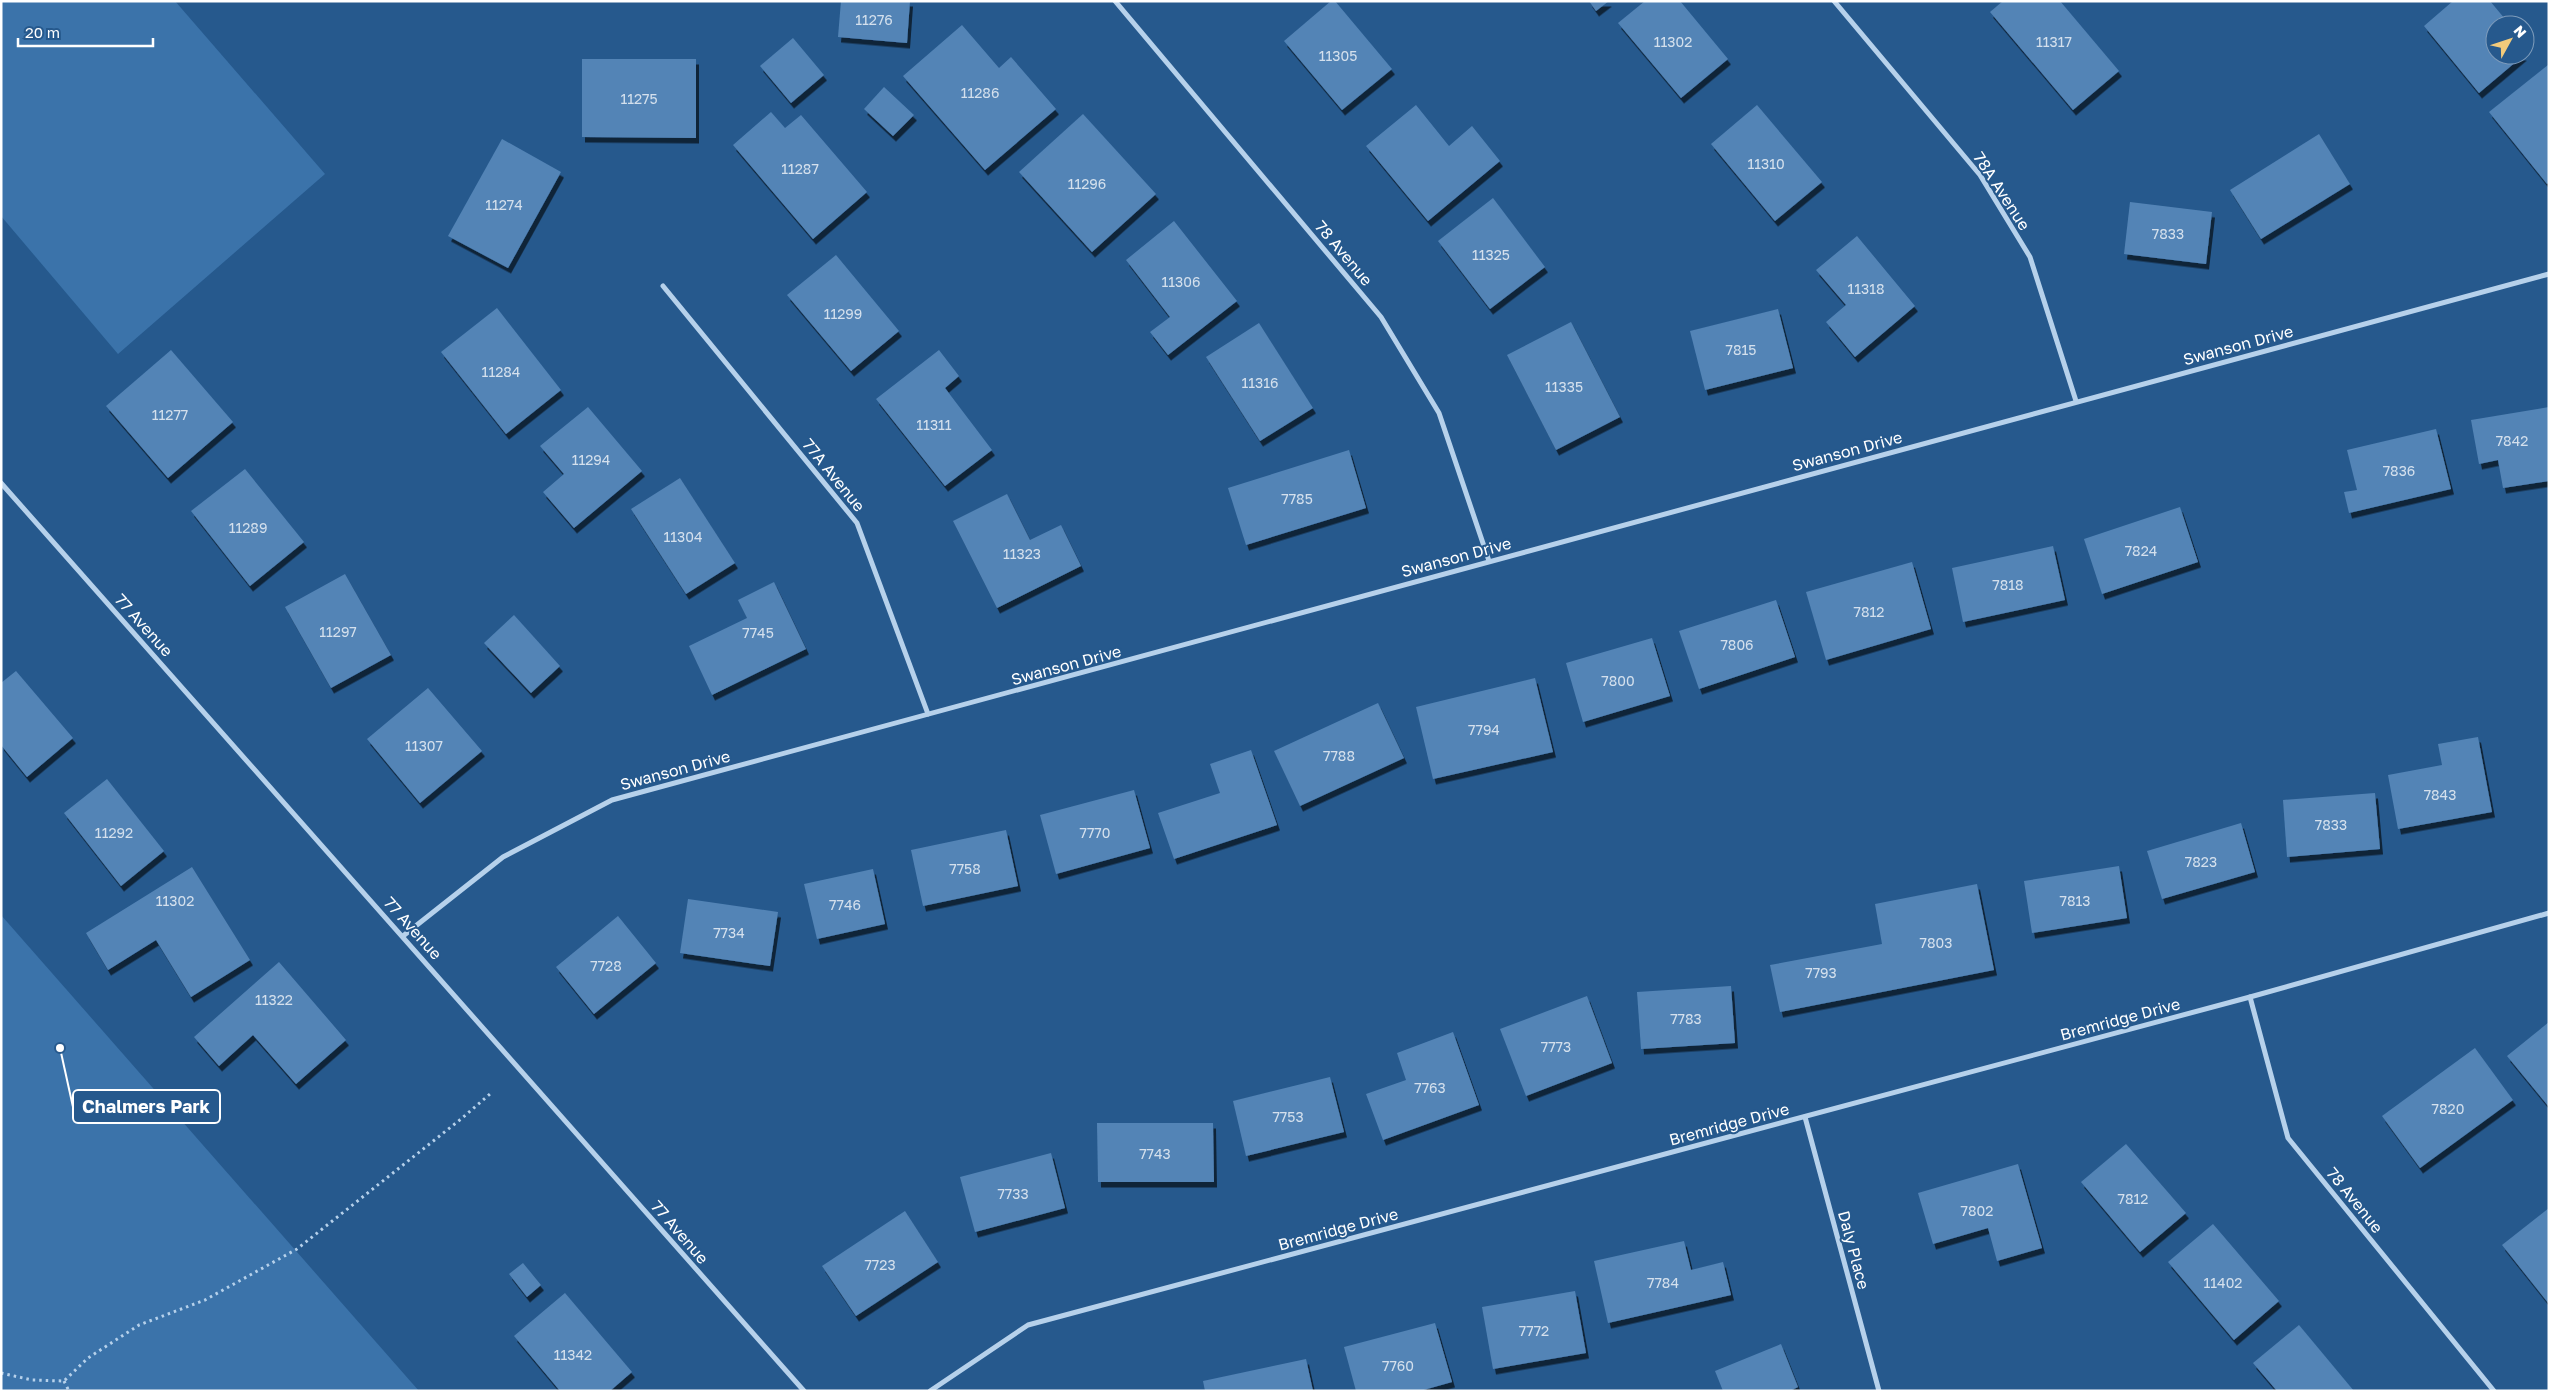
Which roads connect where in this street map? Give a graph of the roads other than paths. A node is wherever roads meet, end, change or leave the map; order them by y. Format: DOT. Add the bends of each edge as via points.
graph roads {
  1 [pos="1115,1"];
  2 [pos="1834,1"];
  3 [pos="2549,274"];
  4 [pos="663,286"];
  5 [pos="2076,402"];
  6 [pos="1,483"];
  7 [pos="1489,561"];
  8 [pos="928,714"];
  9 [pos="2549,913"];
  10 [pos="403,936"];
  11 [pos="2250,997"];
  12 [pos="1805,1117"];
  13 [pos="804,1391"];
  14 [pos="930,1391"];
  15 [pos="1879,1391"];
  16 [pos="2494,1391"];
  1 -- 7 [label="street, 78 Avenue" via="1381,317 1439,413"];
  2 -- 5 [label="street, 78A Avenue" via="1974,167 2030,257"];
  3 -- 5 [label="street, Swanson Drive"];
  4 -- 8 [label="street, 77A Avenue" via="857,523"];
  5 -- 7 [label="street, Swanson Drive"];
  6 -- 10 [label="street, 77 Avenue"];
  7 -- 8 [label="street, Swanson Drive"];
  8 -- 10 [label="street, Swanson Drive" via="612,800 503,857"];
  9 -- 11 [label="street, Bremridge Drive"];
  10 -- 13 [label="street, 77 Avenue"];
  11 -- 12 [label="street, Bremridge Drive"];
  11 -- 16 [label="street, 78 Avenue" via="2288,1138"];
  12 -- 14 [label="street, Bremridge Drive" via="1028,1325"];
  12 -- 15 [label="street, Daly Place"];
}
